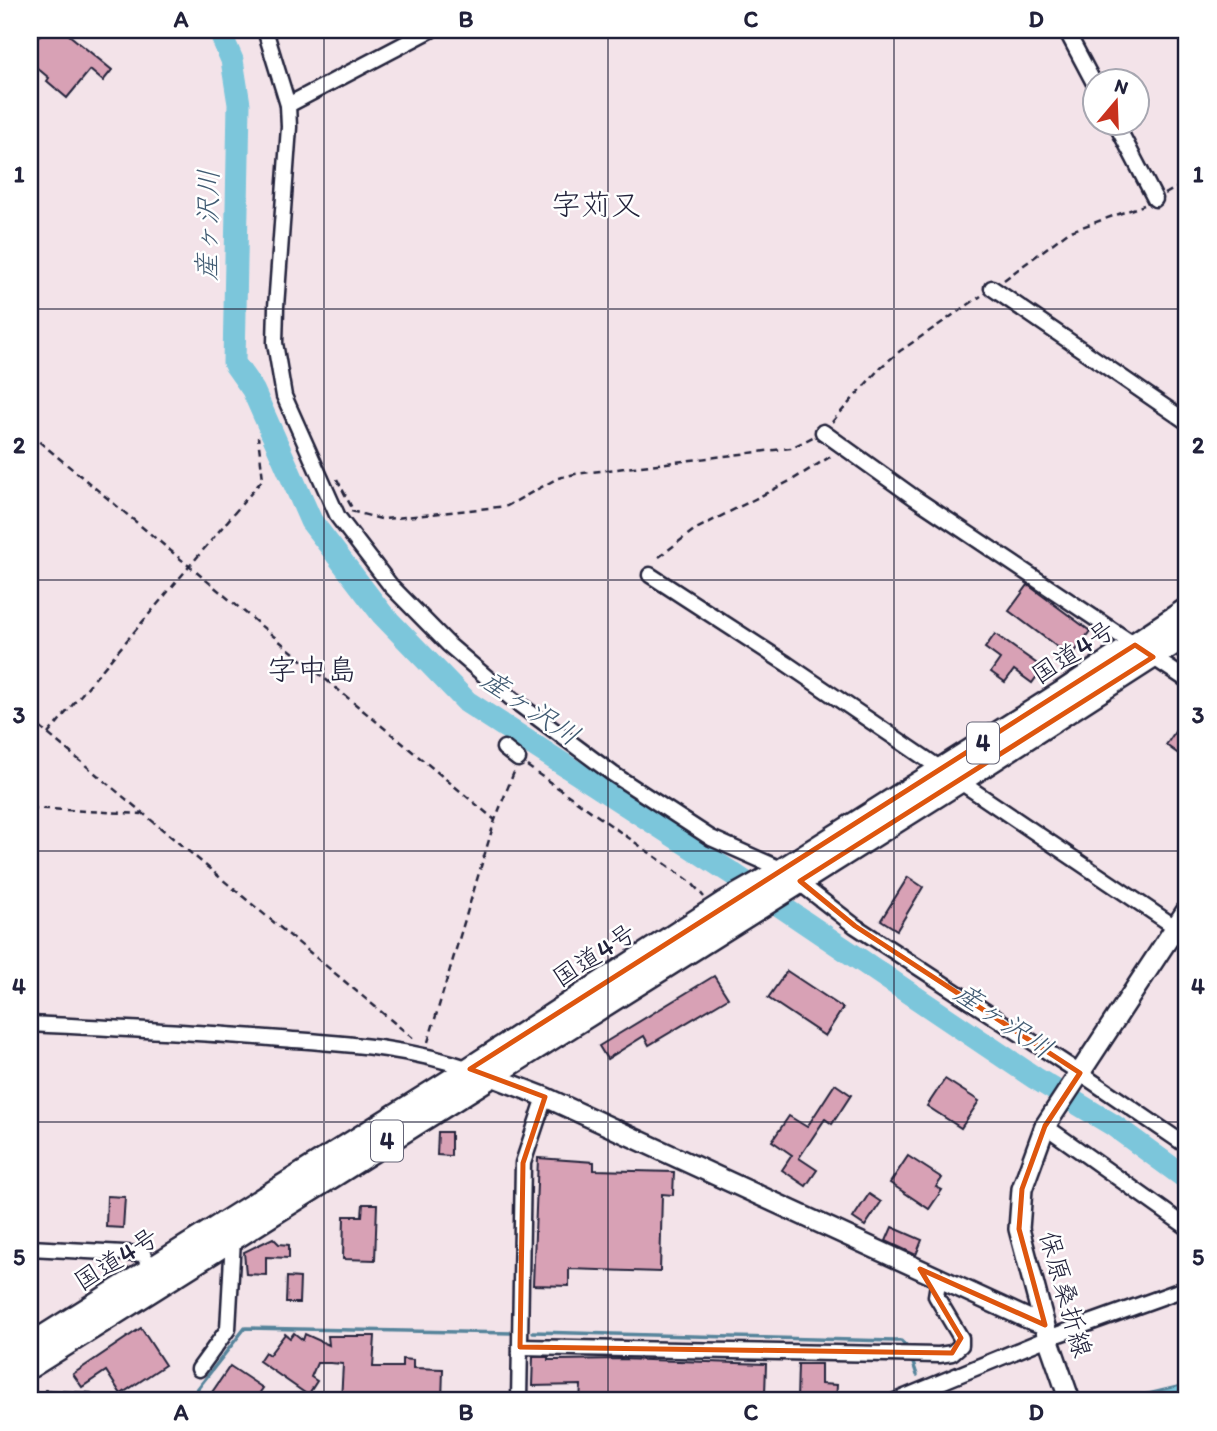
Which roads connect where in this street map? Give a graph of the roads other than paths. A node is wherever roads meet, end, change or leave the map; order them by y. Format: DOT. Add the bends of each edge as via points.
graph roads {
  1 [pos="265,30"];
  2 [pos="431,30"];
  3 [pos="1066,30"];
  4 [pos="1085,66"];
  5 [pos="288,105"];
  6 [pos="1122,136"];
  7 [pos="1155,199"];
  8 [pos="992,288"];
  9 [pos="1187,422"];
  10 [pos="823,432"];
  11 [pos="650,575"];
  12 [pos="1187,610"];
  13 [pos="1187,634"];
  14 [pos="1144,651"];
  15 [pos="1187,680"];
  16 [pos="504,748"];
  17 [pos="519,760"];
  18 [pos="950,775"];
  19 [pos="788,877"];
  20 [pos="1187,910"];
  21 [pos="1181,931"];
  22 [pos="30,1024"];
  23 [pos="480,1072"];
  24 [pos="1078,1075"];
  25 [pos="545,1097"];
  26 [pos="1045,1126"];
  27 [pos="1187,1146"];
  28 [pos="1187,1227"];
  29 [pos="233,1239"];
  30 [pos="30,1248"];
  31 [pos="152,1270"];
  32 [pos="939,1278"];
  33 [pos="1187,1288"];
  34 [pos="1048,1336"];
  35 [pos="30,1346"];
  36 [pos="520,1347"];
  37 [pos="30,1366"];
  38 [pos="200,1368"];
  39 [pos="519,1401"];
  40 [pos="895,1401"];
  41 [pos="1070,1401"];
  1 -- 5 [label="street"];
  2 -- 5 [label="street"];
  3 -- 4 [label="street"];
  5 -- 19 [label="street" via="275,343 284,396 338,517 412,610 512,699 699,832"];
  6 -- 7 [label="street"];
  8 -- 9 [label="street"];
  10 -- 14 [label="street"];
  11 -- 18 [label="street"];
  12 -- 14 [label="highway, 国道4号 / 4"];
  13 -- 14 [label="highway, 国道4号 / 4"];
  14 -- 15 [label="street"];
  14 -- 18 [label="highway, 国道4号 / 4"];
  16 -- 17 [label="street"];
  18 -- 19 [label="highway, 国道4号 / 4"];
  18 -- 21 [label="street"];
  19 -- 23 [label="highway, 国道4号 / 4" via="729,909"];
  19 -- 24 [label="street"];
  20 -- 21 [label="main road, 保原桑折線"];
  21 -- 24 [label="main road, 保原桑折線"];
  22 -- 23 [label="street" via="182,1030 380,1047"];
  23 -- 25 [label="street"];
  23 -- 29 [label="highway, 国道4号 / 4"];
  23 -- 31 [label="highway, 国道4号 / 4"];
  24 -- 26 [label="main road, 保原桑折線"];
  24 -- 27 [label="street"];
  25 -- 32 [label="street"];
  25 -- 36 [label="street" via="523,1163"];
  26 -- 28 [label="street"];
  26 -- 34 [label="main road, 保原桑折線" via="1022,1189 1019,1229"];
  29 -- 37 [label="highway, 国道4号 / 4"];
  29 -- 38 [label="street" via="228,1329"];
  30 -- 31 [label="street" via="143,1254"];
  31 -- 35 [label="highway, 国道4号 / 4"];
  32 -- 34 [label="street" via="1026,1318"];
  32 -- 36 [label="street" via="936,1296 961,1338 961,1345 952,1353"];
  33 -- 34 [label="street"];
  34 -- 40 [label="street"];
  34 -- 41 [label="main road, 保原桑折線"];
  36 -- 39 [label="street"];
}
